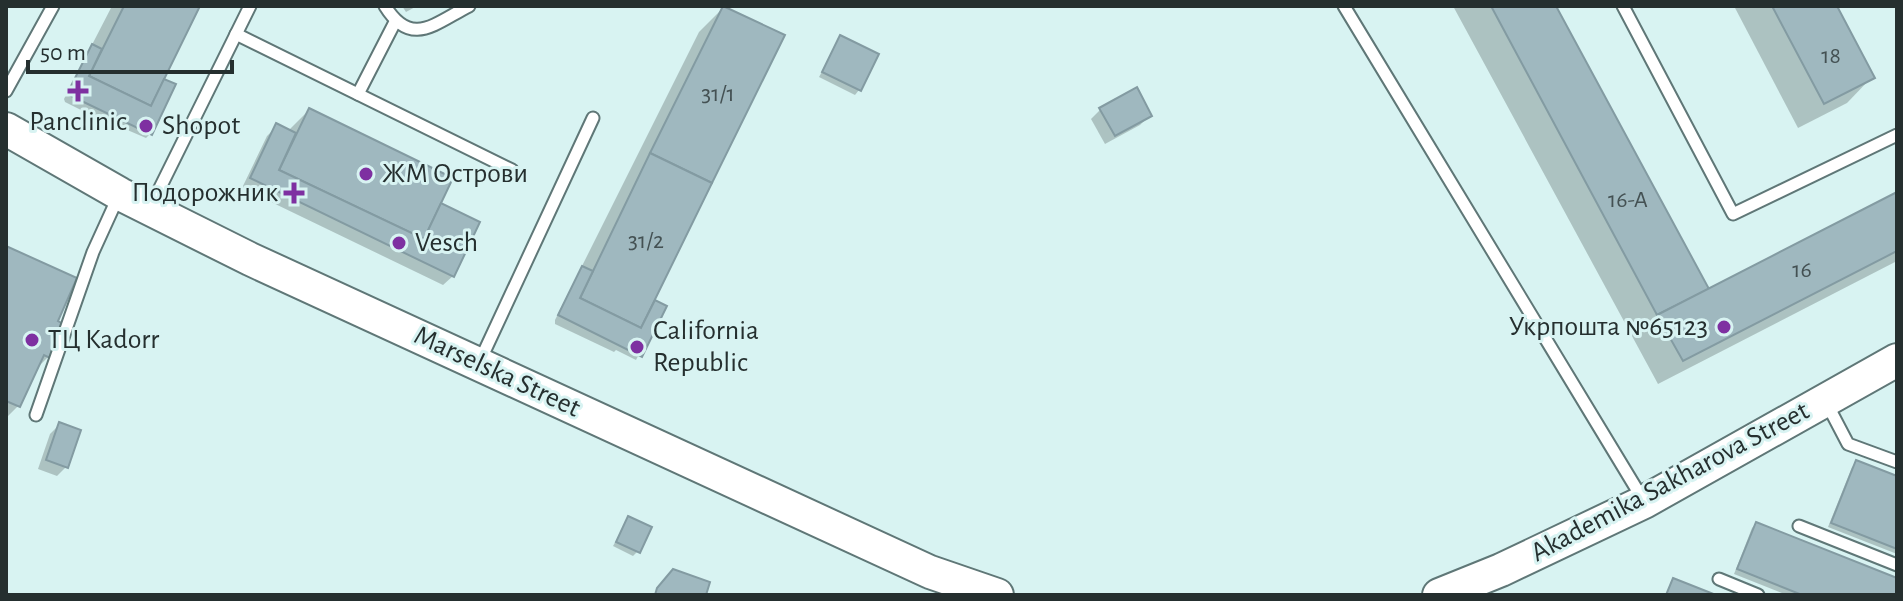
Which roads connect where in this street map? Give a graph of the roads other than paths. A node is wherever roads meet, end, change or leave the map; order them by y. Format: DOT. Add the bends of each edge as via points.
graph roads {
  1 [pos="53,6"];
  2 [pos="250,6"];
  3 [pos="385,6"];
  4 [pos="469,6"];
  5 [pos="1344,6"];
  6 [pos="1358,6"];
  7 [pos="1623,6"];
  8 [pos="1352,18"];
  9 [pos="395,22"];
  10 [pos="236,34"];
  11 [pos="6,91"];
  12 [pos="358,94"];
  13 [pos="593,118"];
  14 [pos="6,129"];
  15 [pos="1897,135"];
  16 [pos="512,170"];
  17 [pos="120,194"];
  18 [pos="150,210"];
  19 [pos="1897,360"];
  20 [pos="479,364"];
  21 [pos="1825,401"];
  22 [pos="36,415"];
  23 [pos="1897,462"];
  24 [pos="1644,502"];
  25 [pos="1799,526"];
  26 [pos="1897,565"];
  27 [pos="1719,579"];
  28 [pos="997,595"];
  29 [pos="1439,595"];
  30 [pos="1758,595"];
  1 -- 11 [label="lane"];
  2 -- 10 [label="lane"];
  3 -- 9 [label="lane"];
  4 -- 9 [label="lane" via="423,30"];
  5 -- 8 [label="lane"];
  6 -- 8 [label="lane"];
  7 -- 15 [label="lane" via="1733,214"];
  8 -- 24 [label="lane"];
  9 -- 12 [label="lane"];
  10 -- 12 [label="lane"];
  10 -- 18 [label="lane"];
  12 -- 16 [label="lane"];
  13 -- 20 [label="lane"];
  14 -- 17 [label="street, Marselska Street"];
  17 -- 18 [label="street, Marselska Street"];
  17 -- 22 [label="lane" via="93,252"];
  18 -- 20 [label="street, Marselska Street"];
  19 -- 21 [label="street, Akademika Sakharova Street"];
  20 -- 28 [label="street, Marselska Street" via="930,572"];
  21 -- 23 [label="lane" via="1848,444"];
  21 -- 24 [label="street, Akademika Sakharova Street"];
  24 -- 29 [label="street, Akademika Sakharova Street"];
  25 -- 26 [label="lane"];
  27 -- 30 [label="lane"];
}
